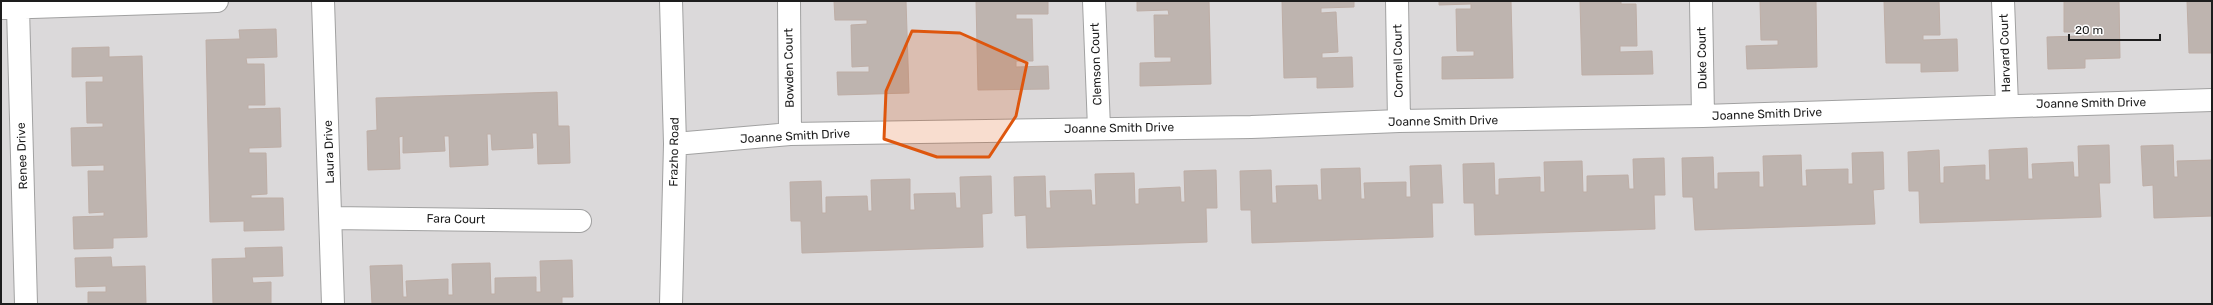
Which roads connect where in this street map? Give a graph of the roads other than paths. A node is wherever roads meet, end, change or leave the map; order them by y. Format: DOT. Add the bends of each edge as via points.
graph roads {
  1 [pos="217,1"];
  2 [pos="323,1"];
  3 [pos="671,1"];
  4 [pos="789,1"];
  5 [pos="1094,1"];
  6 [pos="1397,1"];
  7 [pos="1701,1"];
  8 [pos="2003,1"];
  9 [pos="10,8"];
  10 [pos="2212,100"];
  11 [pos="2007,105"];
  12 [pos="1703,116"];
  13 [pos="1399,121"];
  14 [pos="1098,128"];
  15 [pos="790,134"];
  16 [pos="675,144"];
  17 [pos="331,218"];
  18 [pos="580,220"];
  19 [pos="26,304"];
  20 [pos="333,304"];
  21 [pos="671,304"];
  1 -- 9 [label="street"];
  2 -- 17 [label="street, Laura Drive"];
  3 -- 16 [label="street, Frazho Road"];
  4 -- 15 [label="street, Bowden Court"];
  5 -- 14 [label="street, Clemson Court"];
  6 -- 13 [label="street, Cornell Court"];
  7 -- 12 [label="street, Duke Court"];
  8 -- 11 [label="street, Harvard Court"];
  9 -- 19 [label="street, Renee Drive"];
  10 -- 11 [label="street, Joanne Smith Drive"];
  11 -- 12 [label="street, Joanne Smith Drive"];
  12 -- 13 [label="street, Joanne Smith Drive"];
  13 -- 14 [label="street, Joanne Smith Drive" via="1252,127"];
  14 -- 15 [label="street, Joanne Smith Drive"];
  15 -- 16 [label="street, Joanne Smith Drive"];
  16 -- 21 [label="street, Frazho Road"];
  17 -- 18 [label="street, Fara Court"];
  17 -- 20 [label="street, Laura Drive"];
}
